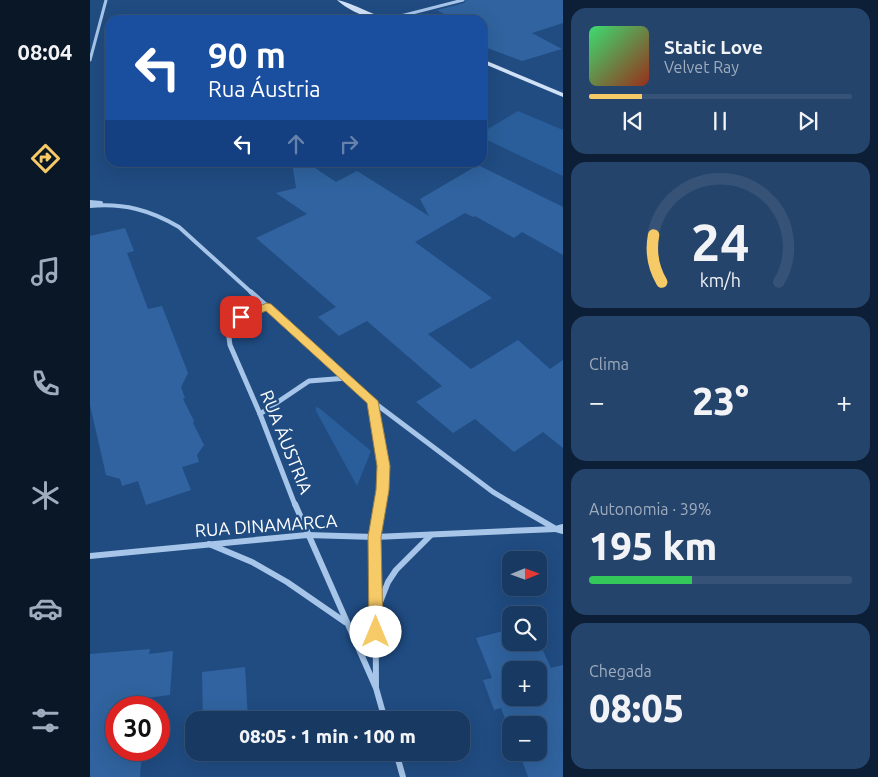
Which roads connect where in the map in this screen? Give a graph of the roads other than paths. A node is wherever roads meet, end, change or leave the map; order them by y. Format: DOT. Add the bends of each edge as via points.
graph roads {
  1 [pos="106,0"];
  2 [pos="340,0"];
  3 [pos="463,0"];
  4 [pos="371,15"];
  5 [pos="404,15"];
  6 [pos="90,60"];
  7 [pos="487,63"];
  8 [pos="563,95"];
  9 [pos="90,202"];
  10 [pos="114,204"];
  11 [pos="90,206"];
  12 [pos="267,306"];
  13 [pos="347,378"];
  14 [pos="372,401"];
  15 [pos="260,414"];
  16 [pos="563,527"];
  17 [pos="556,530"];
  18 [pos="563,531"];
  19 [pos="307,535"];
  20 [pos="431,536"];
  21 [pos="375,537"];
  22 [pos="209,544"];
  23 [pos="90,556"];
  24 [pos="376,613"];
  25 [pos="346,623"];
  26 [pos="376,688"];
  27 [pos="383,711"];
  28 [pos="399,761"];
  29 [pos="403,777"];
  1 -- 6 [label="street"];
  2 -- 4 [label="street"];
  3 -- 5 [label="street"];
  7 -- 8 [label="street"];
  9 -- 10 [label="street"];
  10 -- 11 [label="street"];
  10 -- 12 [label="street" via="146,211 179,227"];
  12 -- 13 [label="street"];
  12 -- 15 [label="street, RUA ÁUSTRIA" via="241,317 228,330 230,345"];
  13 -- 14 [label="street"];
  13 -- 15 [label="street" via="309,382"];
  14 -- 17 [label="street" via="493,492"];
  14 -- 21 [label="street, RUA ÁUSTRIA" via="384,466"];
  15 -- 19 [label="street, RUA ÁUSTRIA"];
  16 -- 17 [label="street, RUA DINAMARCA"];
  17 -- 18 [label="street"];
  17 -- 20 [label="street, RUA DINAMARCA"];
  19 -- 21 [label="street, RUA DINAMARCA"];
  19 -- 22 [label="street, RUA DINAMARCA"];
  19 -- 25 [label="street, RUA ÁUSTRIA"];
  20 -- 21 [label="street, RUA DINAMARCA"];
  20 -- 24 [label="street" via="396,570"];
  21 -- 24 [label="street, RUA ÁUSTRIA"];
  22 -- 23 [label="street, RUA DINAMARCA"];
  22 -- 25 [label="street" via="252,562 287,582"];
  24 -- 26 [label="street, RUA ÁUSTRIA"];
  25 -- 26 [label="street, RUA ÁUSTRIA"];
  26 -- 27 [label="street, RUA ÁUSTRIA"];
  28 -- 29 [label="street"];
}
